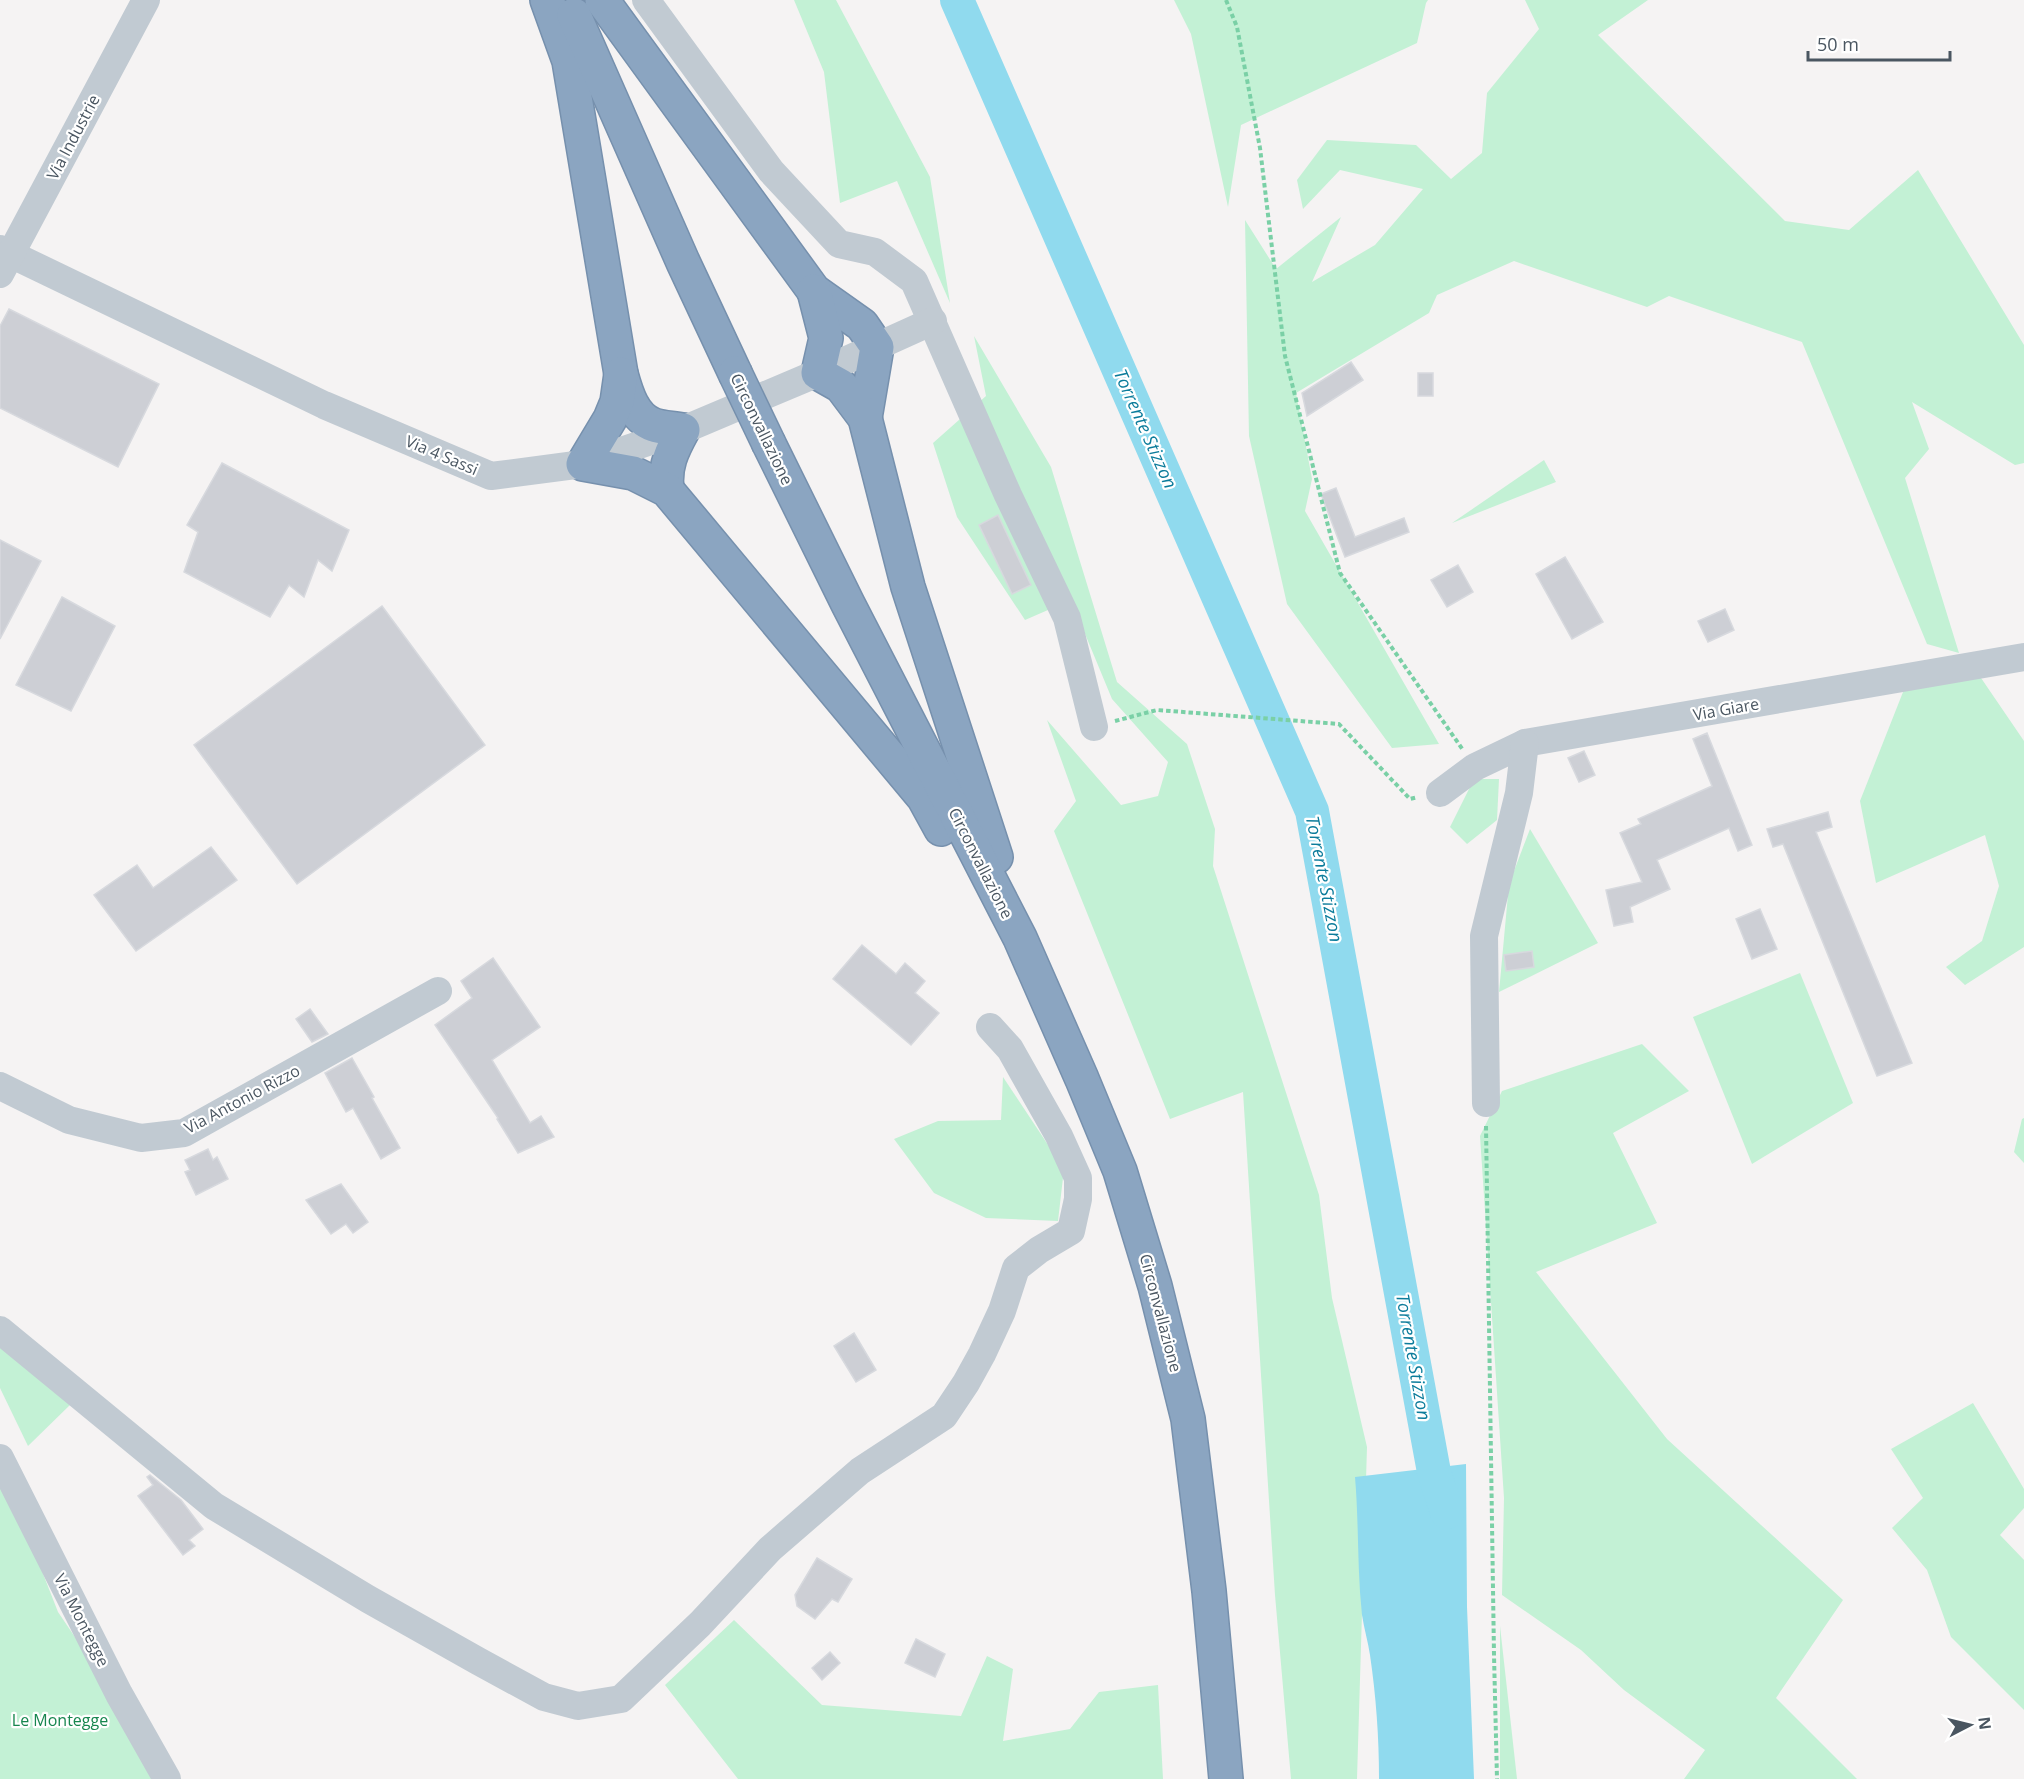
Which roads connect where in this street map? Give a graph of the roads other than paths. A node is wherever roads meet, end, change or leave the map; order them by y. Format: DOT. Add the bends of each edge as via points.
graph roads {
  1 [pos="146,0"];
  2 [pos="548,0"];
  3 [pos="567,0"];
  4 [pos="602,0"];
  5 [pos="646,0"];
  6 [pos="4,259"];
  7 [pos="814,291"];
  8 [pos="933,321"];
  9 [pos="877,346"];
  10 [pos="818,373"];
  11 [pos="621,374"];
  12 [pos="865,418"];
  13 [pos="682,430"];
  14 [pos="583,464"];
  15 [pos="667,490"];
  16 [pos="2024,657"];
  17 [pos="1094,727"];
  18 [pos="1525,743"];
  19 [pos="1440,793"];
  20 [pos="997,894"];
  21 [pos="438,991"];
  22 [pos="990,1027"];
  23 [pos="0,1086"];
  24 [pos="1486,1103"];
  25 [pos="0,1330"];
  26 [pos="0,1458"];
  27 [pos="167,1779"];
  28 [pos="1226,1779"];
  1 -- 6 [label="street, Via Industrie"];
  2 -- 11 [label="highway" via="569,60"];
  3 -- 20 [label="highway, Circonvallazione, bridge" via="769,444"];
  4 -- 7 [label="highway"];
  5 -- 8 [label="street" via="771,171 839,244 875,252 914,281"];
  6 -- 14 [label="street, Via 4 Sassi" via="324,405 491,476"];
  7 -- 9 [label="highway" via="862,325"];
  7 -- 10 [label="highway" via="826,338"];
  8 -- 9 [label="street, Via 4 Sassi"];
  8 -- 17 [label="street" via="1066,618"];
  9 -- 10 [label="street, Via 4 Sassi"];
  9 -- 12 [label="highway"];
  10 -- 12 [label="highway" via="841,386"];
  10 -- 13 [label="street, Via 4 Sassi"];
  11 -- 13 [label="highway" via="628,399 638,414 652,425"];
  11 -- 14 [label="highway" via="610,419"];
  12 -- 20 [label="highway" via="908,586 1000,869"];
  13 -- 14 [label="street, Via 4 Sassi"];
  13 -- 15 [label="highway" via="668,461"];
  14 -- 15 [label="highway" via="633,473"];
  15 -- 20 [label="highway" via="924,798 968,878"];
  16 -- 18 [label="street, Via Giare"];
  18 -- 19 [label="street, Via Giare" via="1475,768"];
  18 -- 24 [label="street" via="1519,793 1484,936"];
  20 -- 28 [label="highway, Circonvallazione" via="1020,938 1120,1171 1158,1297 1188,1419"];
  21 -- 23 [label="street, Via Antonio Rizzo" via="184,1133 141,1138 69,1120"];
  22 -- 25 [label="street" via="1010,1049 1078,1178 1071,1231 1016,1269 982,1354 944,1416 860,1471 770,1550 621,1699 578,1706 544,1697 368,1599 214,1506"];
  26 -- 27 [label="street, Via Montegge"];
}
